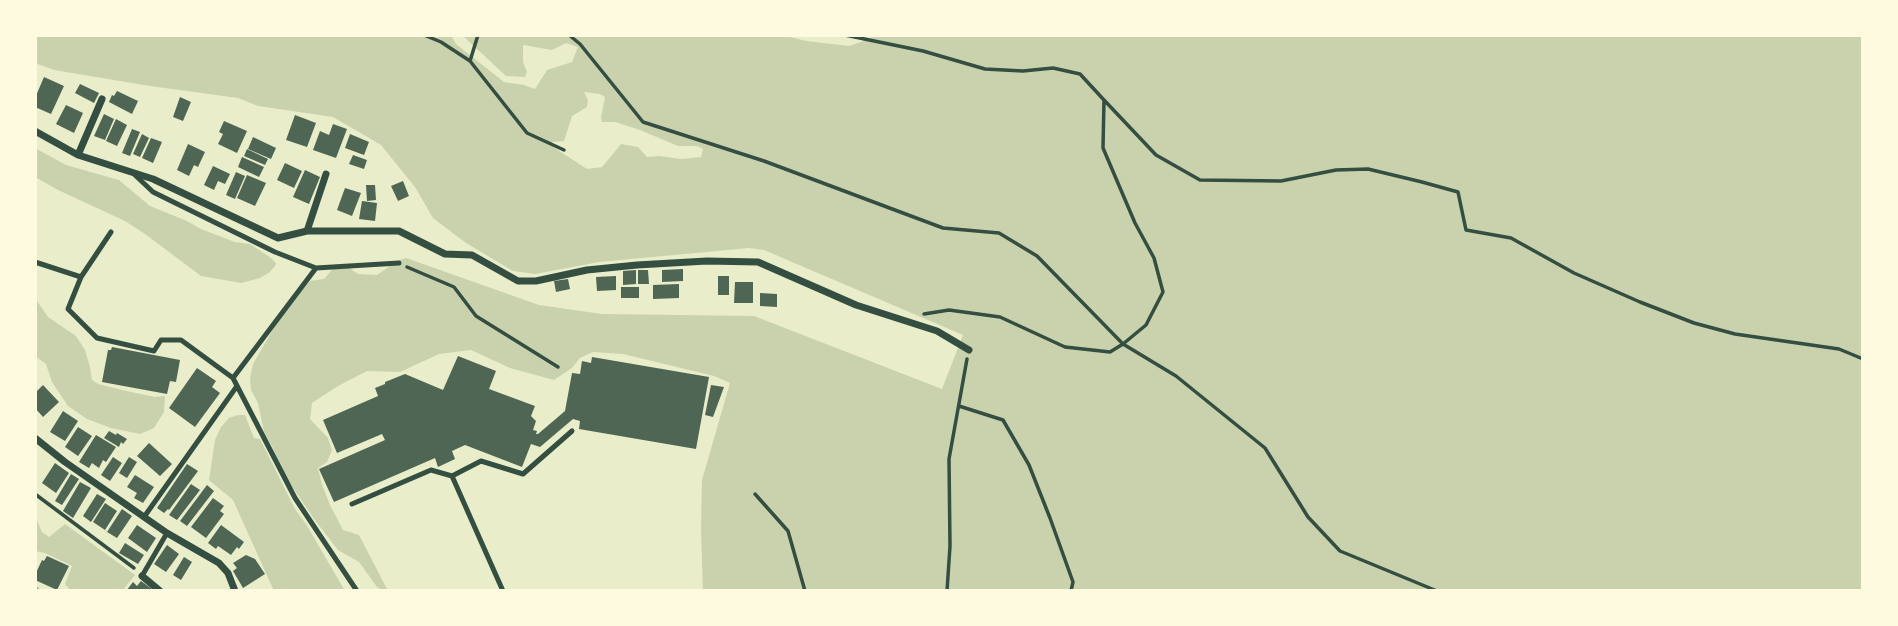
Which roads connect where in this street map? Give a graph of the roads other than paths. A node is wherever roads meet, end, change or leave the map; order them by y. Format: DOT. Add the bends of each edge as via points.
graph roads {
  1 [pos="102,99"];
  2 [pos="35,131"];
  3 [pos="78,155"];
  4 [pos="133,173"];
  5 [pos="326,174"];
  6 [pos="307,231"];
  7 [pos="111,232"];
  8 [pos="35,262"];
  9 [pos="399,263"];
  10 [pos="316,268"];
  11 [pos="81,277"];
  12 [pos="969,351"];
  13 [pos="233,378"];
  14 [pos="237,386"];
  15 [pos="572,431"];
  16 [pos="35,438"];
  17 [pos="452,476"];
  18 [pos="352,504"];
  19 [pos="144,517"];
  20 [pos="167,533"];
  21 [pos="142,576"];
  22 [pos="160,591"];
  23 [pos="235,591"];
  24 [pos="357,591"];
  25 [pos="503,591"];
  1 -- 3 [label="street"];
  2 -- 3 [label="street"];
  3 -- 4 [label="street"];
  4 -- 6 [label="street" via="278,238"];
  4 -- 10 [label="lane" via="153,192"];
  5 -- 6 [label="street"];
  6 -- 12 [label="street" via="399,231 445,254 472,255 518,281 637,265 758,262 856,305 937,331"];
  7 -- 11 [label="lane"];
  8 -- 11 [label="lane"];
  9 -- 10 [label="lane"];
  10 -- 13 [label="lane"];
  11 -- 13 [label="lane" via="68,309 97,338 154,351 161,340 181,340"];
  13 -- 14 [label="lane"];
  14 -- 19 [label="lane"];
  14 -- 24 [label="lane" via="295,498"];
  15 -- 17 [label="lane" via="523,474 481,461"];
  16 -- 19 [label="street"];
  17 -- 18 [label="lane" via="431,470"];
  17 -- 25 [label="lane"];
  19 -- 20 [label="street"];
  20 -- 21 [label="lane"];
  20 -- 23 [label="street" via="219,563"];
  21 -- 22 [label="street"];
}
